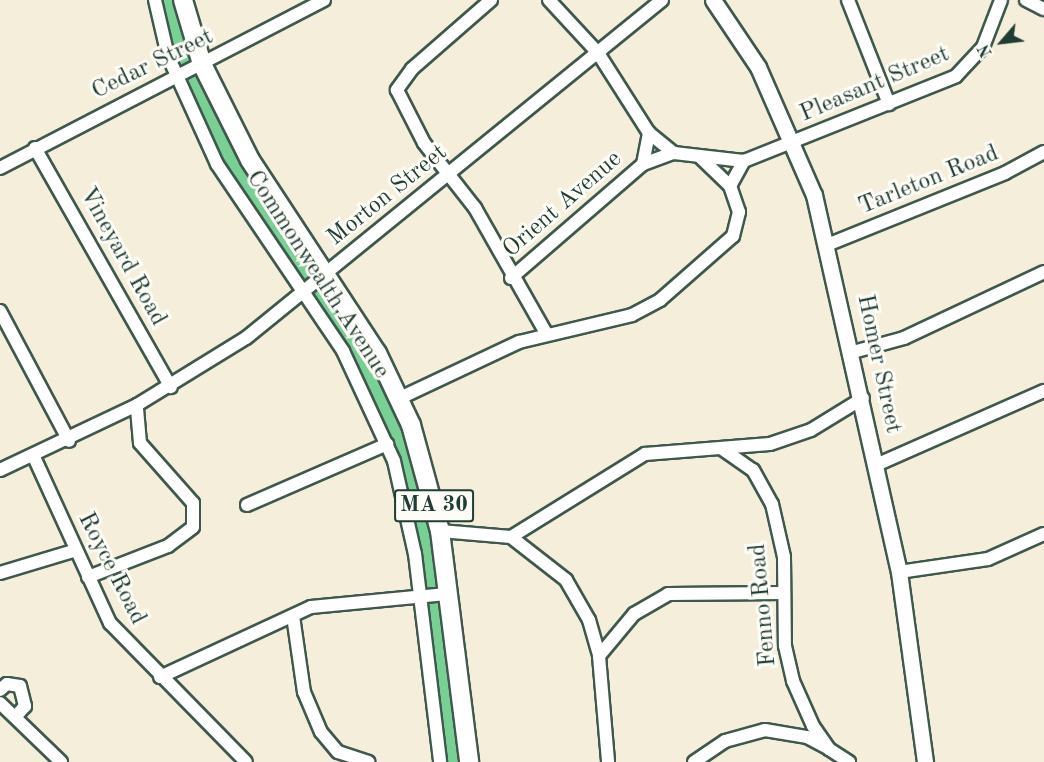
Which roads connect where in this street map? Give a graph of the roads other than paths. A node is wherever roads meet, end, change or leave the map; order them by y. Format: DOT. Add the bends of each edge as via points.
graph roads {
  1 [pos="155,0"];
  2 [pos="183,0"];
  3 [pos="324,0"];
  4 [pos="491,0"];
  5 [pos="549,0"];
  6 [pos="662,0"];
  7 [pos="713,0"];
  8 [pos="848,0"];
  9 [pos="1001,0"];
  10 [pos="1026,0"];
  11 [pos="1044,9"];
  12 [pos="598,53"];
  13 [pos="202,64"];
  14 [pos="177,78"];
  15 [pos="889,104"];
  16 [pos="649,133"];
  17 [pos="794,143"];
  18 [pos="35,147"];
  19 [pos="1044,152"];
  20 [pos="674,153"];
  21 [pos="701,158"];
  22 [pos="744,161"];
  23 [pos="643,164"];
  24 [pos="0,168"];
  25 [pos="449,173"];
  26 [pos="730,186"];
  27 [pos="827,245"];
  28 [pos="1044,272"];
  29 [pos="326,274"];
  30 [pos="511,278"];
  31 [pos="304,293"];
  32 [pos="0,311"];
  33 [pos="546,333"];
  34 [pos="853,352"];
  35 [pos="171,387"];
  36 [pos="1044,391"];
  37 [pos="400,398"];
  38 [pos="862,398"];
  39 [pos="138,405"];
  40 [pos="69,441"];
  41 [pos="387,444"];
  42 [pos="721,448"];
  43 [pos="34,457"];
  44 [pos="876,465"];
  45 [pos="0,470"];
  46 [pos="247,505"];
  47 [pos="440,531"];
  48 [pos="1044,534"];
  49 [pos="511,537"];
  50 [pos="76,550"];
  51 [pos="899,572"];
  52 [pos="0,573"];
  53 [pos="88,577"];
  54 [pos="783,593"];
  55 [pos="446,594"];
  56 [pos="420,596"];
  57 [pos="293,616"];
  58 [pos="599,656"];
  59 [pos="160,677"];
  60 [pos="0,690"];
  61 [pos="0,703"];
  62 [pos="16,716"];
  63 [pos="829,749"];
  64 [pos="61,762"];
  65 [pos="246,762"];
  66 [pos="368,762"];
  67 [pos="440,762"];
  68 [pos="469,762"];
  69 [pos="608,762"];
  70 [pos="694,762"];
  71 [pos="849,762"];
  72 [pos="925,762"];
  1 -- 14 [label="street, Commonwealth Avenue"];
  2 -- 13 [label="main road, Commonwealth Avenue / MA 30"];
  3 -- 13 [label="street, Cedar Street"];
  4 -- 25 [label="street" via="412,69 397,90 424,143"];
  5 -- 12 [label="street"];
  6 -- 12 [label="street, Morton Street"];
  7 -- 17 [label="street, Homer Street" via="744,42"];
  8 -- 15 [label="street"];
  9 -- 15 [label="street, Pleasant Street" via="983,47 968,68"];
  10 -- 11 [label="street"];
  12 -- 16 [label="street"];
  12 -- 25 [label="street, Morton Street"];
  13 -- 14 [label="street, Cedar Street"];
  13 -- 29 [label="main road, Commonwealth Avenue / MA 30" via="250,160"];
  14 -- 18 [label="street, Cedar Street"];
  14 -- 31 [label="street, Commonwealth Avenue" via="217,164"];
  15 -- 17 [label="street, Pleasant Street"];
  16 -- 20 [label="street"];
  16 -- 23 [label="street, Orient Avenue"];
  17 -- 22 [label="street, Pleasant Street"];
  17 -- 27 [label="street, Homer Street"];
  18 -- 24 [label="street, Cedar Street"];
  18 -- 35 [label="street, Vineyard Road"];
  19 -- 27 [label="street, Tarleton Road" via="1005,173"];
  20 -- 21 [label="street"];
  20 -- 23 [label="street, Orient Avenue"];
  21 -- 22 [label="street"];
  21 -- 26 [label="street"];
  22 -- 26 [label="street"];
  23 -- 30 [label="street, Orient Avenue"];
  25 -- 29 [label="street, Morton Street"];
  25 -- 30 [label="street"];
  26 -- 33 [label="street" via="739,212 734,236 689,278 632,315"];
  27 -- 34 [label="street, Homer Street"];
  28 -- 34 [label="street" via="904,338"];
  29 -- 31 [label="street, Morton Street"];
  29 -- 37 [label="main road, Commonwealth Avenue / MA 30"];
  30 -- 33 [label="street"];
  31 -- 35 [label="street, Morton Street"];
  31 -- 41 [label="street, Commonwealth Avenue" via="354,372"];
  32 -- 40 [label="street"];
  33 -- 37 [label="street" via="476,359"];
  34 -- 38 [label="street, Homer Street"];
  35 -- 39 [label="street, Morton Street"];
  36 -- 44 [label="street"];
  37 -- 47 [label="main road, Commonwealth Avenue / MA 30" via="425,467"];
  38 -- 42 [label="street" via="793,438"];
  38 -- 44 [label="street, Homer Street"];
  39 -- 40 [label="street, Morton Street"];
  39 -- 53 [label="street" via="140,443 194,503 193,527 168,546"];
  40 -- 43 [label="street, Morton Street"];
  41 -- 46 [label="street"];
  41 -- 56 [label="street, Commonwealth Avenue" via="407,513"];
  42 -- 49 [label="street" via="645,454"];
  42 -- 54 [label="street, Fenno Road" via="753,470 772,504 784,557"];
  43 -- 45 [label="street, Morton Street"];
  43 -- 50 [label="street, Royce Road"];
  44 -- 51 [label="street, Homer Street"];
  47 -- 49 [label="street"];
  47 -- 55 [label="main road, Commonwealth Avenue / MA 30"];
  48 -- 51 [label="street" via="988,559"];
  49 -- 58 [label="street" via="566,580 589,620"];
  50 -- 52 [label="street"];
  50 -- 53 [label="street, Royce Road"];
  51 -- 72 [label="street, Homer Street"];
  53 -- 59 [label="street, Royce Road" via="119,636"];
  54 -- 58 [label="street" via="668,594 634,614"];
  54 -- 63 [label="street, Fenno Road" via="785,646 793,681"];
  55 -- 56 [label="street"];
  55 -- 68 [label="main road, Commonwealth Avenue / MA 30"];
  56 -- 57 [label="street" via="324,604"];
  56 -- 67 [label="street, Commonwealth Avenue"];
  57 -- 59 [label="street"];
  57 -- 66 [label="street" via="304,692 321,732 339,752"];
  58 -- 69 [label="street"];
  59 -- 65 [label="street, Royce Road"];
  60 -- 62 [label="street" via="7,684 20,686 25,706"];
  61 -- 62 [label="street"];
  62 -- 64 [label="street"];
  63 -- 70 [label="street" via="807,737 765,730 725,741"];
  63 -- 71 [label="street, Fenno Road"];
}
